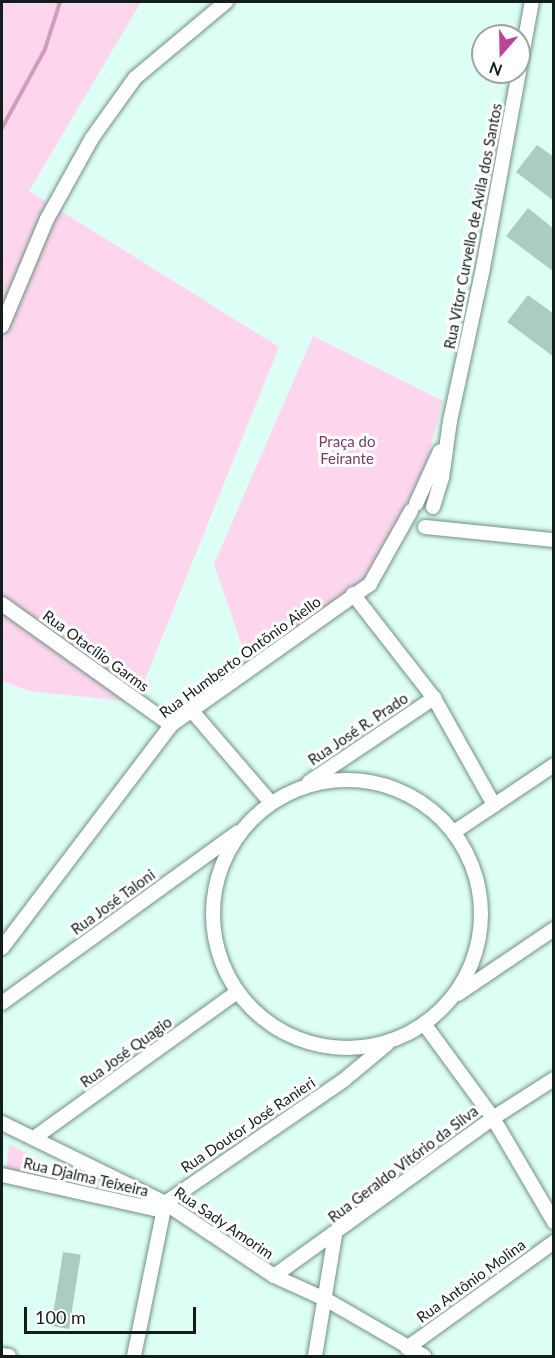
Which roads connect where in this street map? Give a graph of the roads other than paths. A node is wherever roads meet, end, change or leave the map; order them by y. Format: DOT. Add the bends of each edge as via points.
graph roads {
  1 [pos="226,2"];
  2 [pos="532,2"];
  3 [pos="2,326"];
  4 [pos="450,421"];
  5 [pos="414,507"];
  6 [pos="434,509"];
  7 [pos="422,526"];
  8 [pos="460,530"];
  9 [pos="554,540"];
  10 [pos="393,543"];
  11 [pos="353,594"];
  12 [pos="2,604"];
  13 [pos="434,698"];
  14 [pos="192,711"];
  15 [pos="171,725"];
  16 [pos="554,765"];
  17 [pos="301,788"];
  18 [pos="271,803"];
  19 [pos="494,805"];
  20 [pos="244,827"];
  21 [pos="454,832"];
  22 [pos="554,929"];
  23 [pos="2,948"];
  24 [pos="237,992"];
  25 [pos="456,995"];
  26 [pos="2,1003"];
  27 [pos="425,1025"];
  28 [pos="387,1043"];
  29 [pos="554,1079"];
  30 [pos="493,1118"];
  31 [pos="2,1123"];
  32 [pos="34,1138"];
  33 [pos="2,1175"];
  34 [pos="164,1207"];
  35 [pos="554,1222"];
  36 [pos="335,1235"];
  37 [pos="554,1242"];
  38 [pos="274,1276"];
  39 [pos="327,1300"];
  40 [pos="407,1348"];
  41 [pos="2,1355"];
  42 [pos="9,1356"];
  43 [pos="134,1356"];
  44 [pos="315,1356"];
  45 [pos="424,1356"];
  1 -- 3 [label="street" via="135,78 92,138 47,219"];
  2 -- 4 [label="street, Rua Vitor Curvello de Avila dos Santos" via="483,268"];
  4 -- 5 [label="street, Rua Vitor Curvello de Avila dos Santos" via="432,473"];
  4 -- 6 [label="street, Rua Vitor Curvello de Avila dos Santos"];
  5 -- 6 [label="street" via="429,503"];
  5 -- 7 [label="street"];
  5 -- 10 [label="street"];
  6 -- 7 [label="street, Rua Vitor Curvello de Avila dos Santos" via="431,524"];
  6 -- 8 [label="street"];
  7 -- 8 [label="street"];
  7 -- 10 [label="street"];
  8 -- 9 [label="street"];
  10 -- 11 [label="street, Rua Humberto Ontõnio Aiello" via="376,577"];
  11 -- 13 [label="street"];
  11 -- 14 [label="street, Rua Humberto Ontõnio Aiello"];
  12 -- 15 [label="street, Rua Otacílio Garms"];
  13 -- 17 [label="street, Rua José R. Prado"];
  13 -- 19 [label="street"];
  14 -- 15 [label="street, Rua Humberto Ontõnio Aiello"];
  14 -- 18 [label="street"];
  15 -- 23 [label="street, Rua Humberto Ontõnio Aiello"];
  16 -- 19 [label="street"];
  17 -- 18 [label="street"];
  17 -- 21 [label="street" via="334,780 401,791 430,808"];
  18 -- 20 [label="street"];
  19 -- 21 [label="street"];
  20 -- 24 [label="street" via="222,865 212,908 218,952"];
  20 -- 26 [label="street, Rua José Taloni"];
  21 -- 25 [label="street" via="475,870 483,913 476,956"];
  22 -- 25 [label="street"];
  24 -- 28 [label="street" via="267,1022 304,1042 346,1049"];
  24 -- 32 [label="street, Rua José Quagio"];
  25 -- 27 [label="street"];
  27 -- 28 [label="street"];
  27 -- 30 [label="street"];
  28 -- 34 [label="street, Rua Doutor José Ranieri" via="344,1080"];
  29 -- 30 [label="street, Rua Geraldo Vitório da Silva"];
  30 -- 35 [label="street"];
  30 -- 36 [label="street, Rua Geraldo Vitório da Silva"];
  31 -- 32 [label="street, Rua Sady Amorim"];
  32 -- 34 [label="street, Rua Sady Amorim"];
  33 -- 34 [label="street, Rua Djalma Teixeira"];
  34 -- 38 [label="street, Rua Sady Amorim"];
  34 -- 43 [label="street"];
  36 -- 38 [label="street, Rua Geraldo Vitório da Silva"];
  36 -- 39 [label="street"];
  37 -- 40 [label="street, Rua Antônio Molina"];
  38 -- 39 [label="street, Rua Sady Amorim"];
  39 -- 40 [label="street, Rua Sady Amorim"];
  39 -- 44 [label="street"];
  40 -- 45 [label="street, Rua Sady Amorim"];
  41 -- 42 [label="street"];
}
